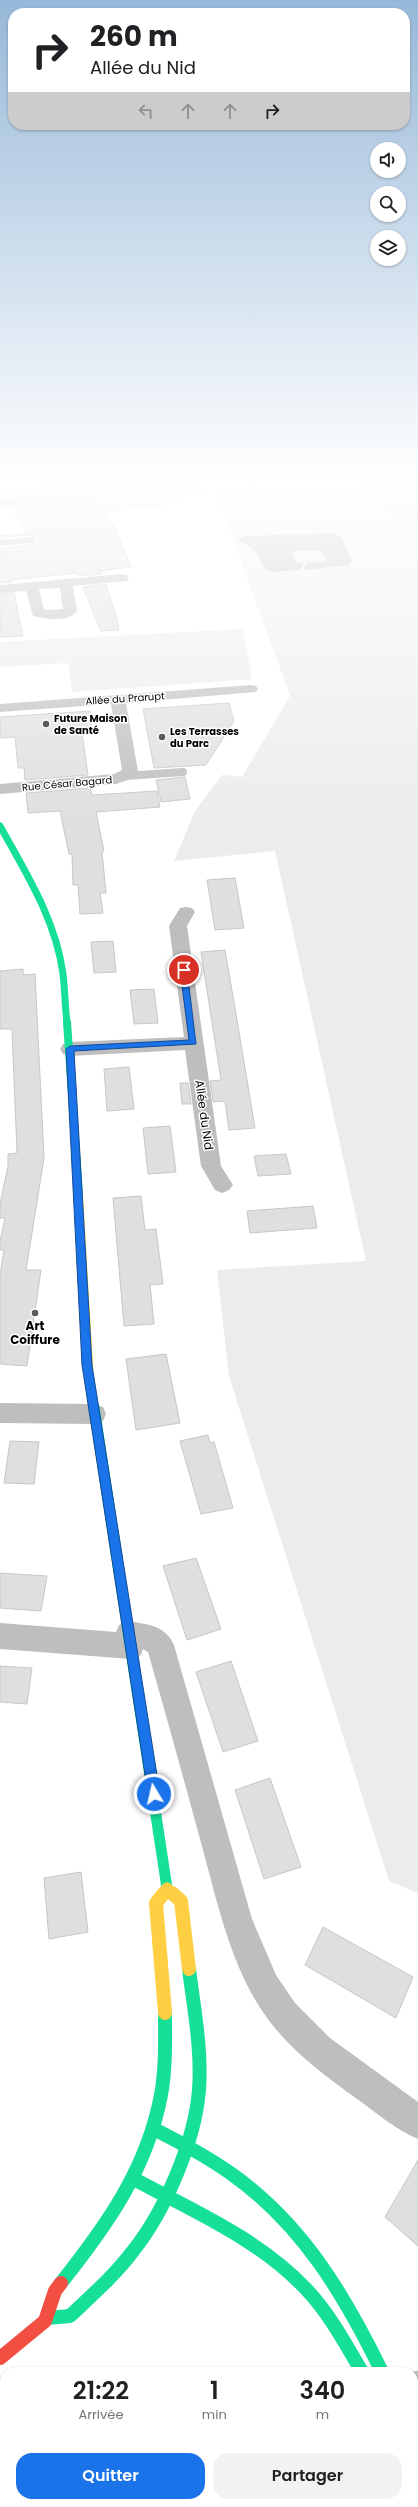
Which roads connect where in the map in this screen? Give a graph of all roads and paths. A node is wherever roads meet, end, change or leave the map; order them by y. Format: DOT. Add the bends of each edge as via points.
graph roads {
  1 [pos="34,593"];
  2 [pos="67,593"];
  3 [pos="251,690"];
  4 [pos="118,699"];
  5 [pos="0,708"];
  6 [pos="183,772"];
  7 [pos="125,776"];
  8 [pos="0,789"];
  9 [pos="0,826"];
  10 [pos="186,912"];
  11 [pos="194,1043"];
  12 [pos="70,1049"];
  13 [pos="222,1185"];
  14 [pos="0,1413"];
  15 [pos="94,1414"];
  16 [pos="0,1636"];
  17 [pos="130,1640"];
  18 [pos="167,1888"];
  19 [pos="418,2122"];
  20 [pos="154,2130"];
  21 [pos="186,2145"];
  22 [pos="134,2179"];
  23 [pos="164,2195"];
  24 [pos="48,2318"];
  25 [pos="0,2358"];
  26 [pos="359,2367"];
  27 [pos="379,2367"];
  1 -- 2 [label="street" via="38,613 46,615 70,611"];
  3 -- 4 [label="street, Allée du Prarupt"];
  4 -- 5 [label="street, Allée du Prarupt"];
  4 -- 7 [label="street, Rue César Bagard" via="130,771"];
  6 -- 7 [label="lane"];
  7 -- 8 [label="street, Rue César Bagard" via="116,780"];
  9 -- 12 [label="main road" via="27,867 52,925 63,972"];
  10 -- 11 [label="street, Allée du Nid" via="178,926"];
  11 -- 12 [label="street"];
  11 -- 13 [label="street, Allée du Nid" via="211,1166"];
  12 -- 15 [label="main road" via="87,1365"];
  14 -- 15 [label="street"];
  15 -- 17 [label="main road"];
  16 -- 17 [label="street"];
  17 -- 18 [label="main road"];
  17 -- 19 [label="street" via="149,1637 160,1645 237,1919 253,1960 271,1995 312,2045"];
  18 -- 20 [label="main road" via="156,1903 165,2014 165,2052 163,2085"];
  18 -- 21 [label="main road" via="181,1901 198,2048 199,2090 193,2128"];
  20 -- 21 [label="main road"];
  20 -- 22 [label="main road"];
  21 -- 23 [label="main road"];
  21 -- 27 [label="main road" via="233,2174 280,2212 302,2238 341,2295"];
  22 -- 23 [label="main road"];
  22 -- 24 [label="main road" via="101,2234 55,2291"];
  23 -- 24 [label="main road" via="141,2241 126,2259 70,2316"];
  23 -- 26 [label="main road" via="243,2239 272,2259 305,2288 333,2324"];
  24 -- 25 [label="main road"];
}
